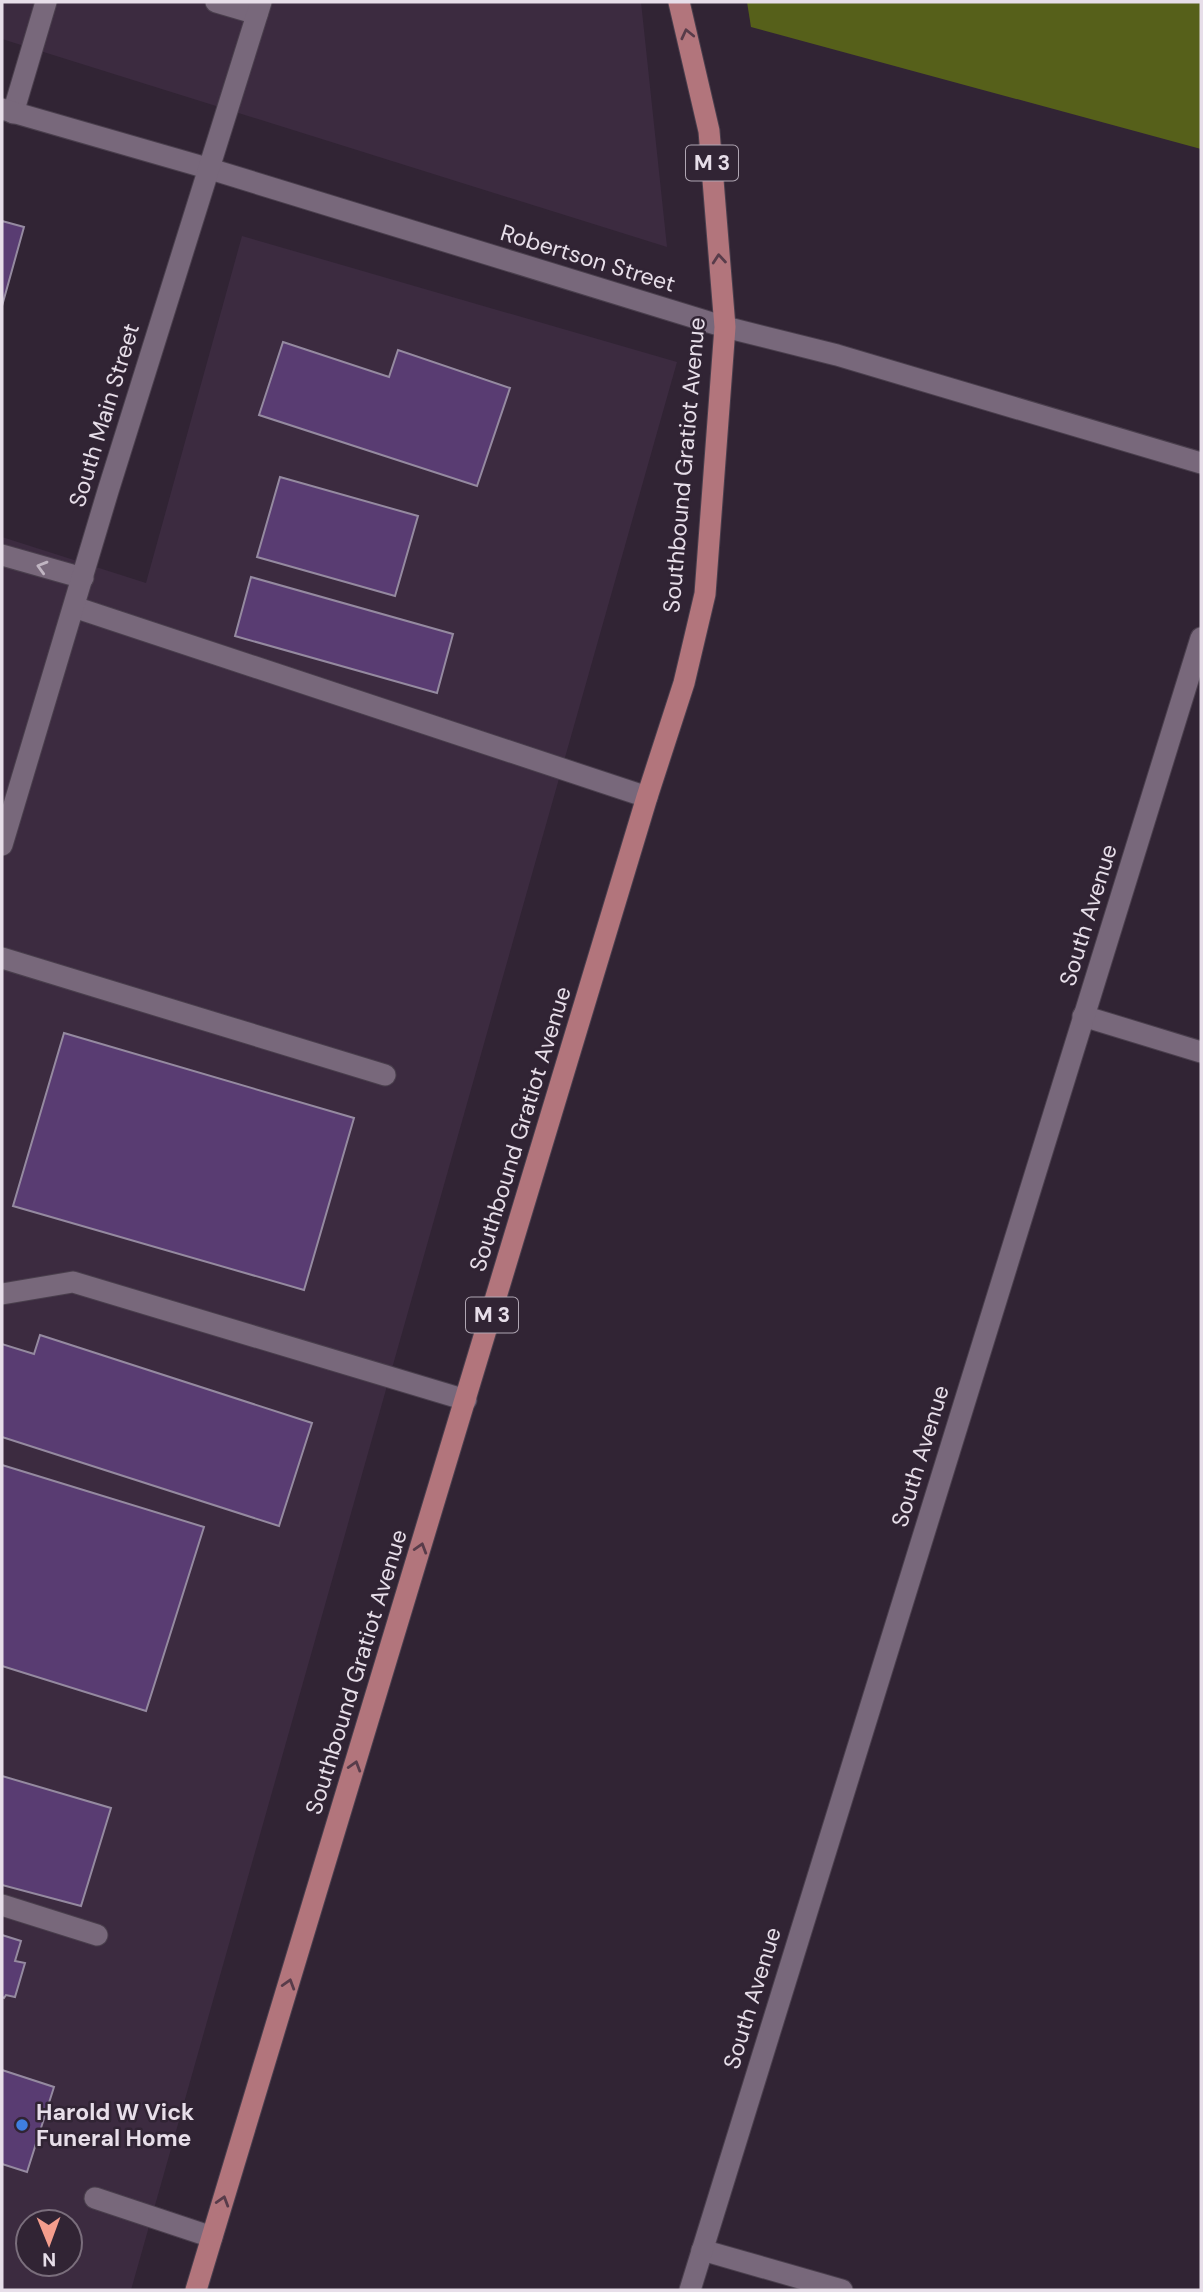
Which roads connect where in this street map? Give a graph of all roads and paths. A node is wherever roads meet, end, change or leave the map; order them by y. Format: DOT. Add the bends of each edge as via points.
graph roads {
  1 [pos="46,2"];
  2 [pos="216,2"];
  3 [pos="679,2"];
  4 [pos="259,8"];
  5 [pos="8,111"];
  6 [pos="207,168"];
  7 [pos="725,327"];
  8 [pos="1201,464"];
  9 [pos="2,555"];
  10 [pos="83,578"];
  11 [pos="74,607"];
  12 [pos="1201,638"];
  13 [pos="647,797"];
  14 [pos="2,845"];
  15 [pos="2,958"];
  16 [pos="1083,1016"];
  17 [pos="1201,1052"];
  18 [pos="385,1075"];
  19 [pos="2,1294"];
  20 [pos="466,1400"];
  21 [pos="2,1905"];
  22 [pos="97,1935"];
  23 [pos="94,2198"];
  24 [pos="212,2237"];
  25 [pos="702,2250"];
  26 [pos="196,2290"];
  27 [pos="690,2290"];
  28 [pos="842,2290"];
  1 -- 5 [label="street"];
  2 -- 4 [label="street"];
  7 -- 3 [label="main road, Southbound Gratiot Avenue / M 3, one-way" via="709,131"];
  4 -- 6 [label="street, South Main Street"];
  5 -- 6 [label="street, Robertson Street"];
  6 -- 7 [label="street, Robertson Street"];
  6 -- 10 [label="street, South Main Street"];
  7 -- 8 [label="street, Robertson Street" via="837,355"];
  7 -- 13 [label="main road, Southbound Gratiot Avenue / M 3" via="705,594 684,683"];
  10 -- 9 [label="street, one-way"];
  10 -- 11 [label="street, South Main Street"];
  11 -- 13 [label="street"];
  11 -- 14 [label="street, South Main Street"];
  12 -- 16 [label="street, South Avenue"];
  13 -- 20 [label="main road, Southbound Gratiot Avenue / M 3"];
  15 -- 18 [label="street"];
  16 -- 17 [label="street"];
  16 -- 25 [label="street, South Avenue"];
  19 -- 20 [label="street" via="74,1282"];
  24 -- 20 [label="main road, Southbound Gratiot Avenue / M 3, one-way"];
  21 -- 22 [label="street"];
  23 -- 24 [label="street"];
  24 -- 26 [label="main road, Southbound Gratiot Avenue / M 3"];
  25 -- 27 [label="street, South Avenue"];
  25 -- 28 [label="street"];
}
